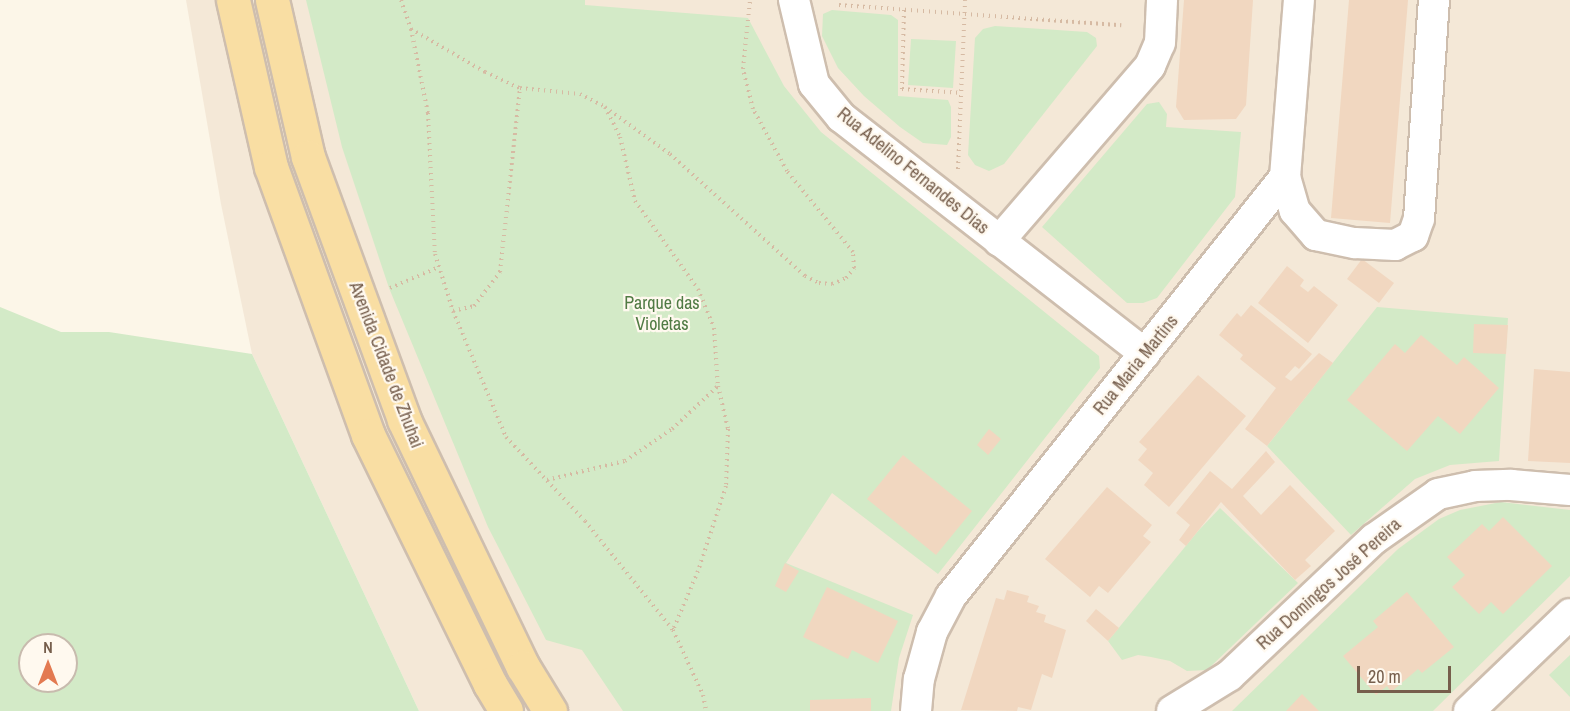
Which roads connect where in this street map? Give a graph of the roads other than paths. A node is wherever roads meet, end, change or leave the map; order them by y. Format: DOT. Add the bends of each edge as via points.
graph roads {
  1 [pos="233,0"];
  2 [pos="272,0"];
  3 [pos="794,0"];
  4 [pos="1162,0"];
  5 [pos="1299,0"];
  6 [pos="1434,0"];
  7 [pos="1285,177"];
  8 [pos="999,241"];
  9 [pos="1145,354"];
  10 [pos="1570,490"];
  11 [pos="1570,614"];
  12 [pos="506,711"];
  13 [pos="550,711"];
  14 [pos="916,711"];
  15 [pos="1172,711"];
  16 [pos="1469,711"];
  1 -- 12 [label="main road" via="272,167 368,435"];
  2 -- 13 [label="main road, Avenida Cidade de Zhuhai" via="308,157 404,420 523,667"];
  3 -- 8 [label="street, Rua Adelino Fernandes Dias" via="814,84 841,117"];
  4 -- 8 [label="street, Rua Adelino Fernandes Dias" via="1160,43 1150,66"];
  5 -- 7 [label="street"];
  6 -- 7 [label="street" via="1419,219 1413,236 1395,245 1355,243 1316,235 1295,211"];
  7 -- 9 [label="street, Rua Maria Martins"];
  8 -- 9 [label="street, Rua Adelino Fernandes Dias"];
  9 -- 14 [label="street, Rua Maria Martins" via="951,596 932,632"];
  10 -- 15 [label="street, Rua Domingos José Pereira" via="1511,484 1438,494 1374,539 1229,676"];
  11 -- 16 [label="street"];
}
